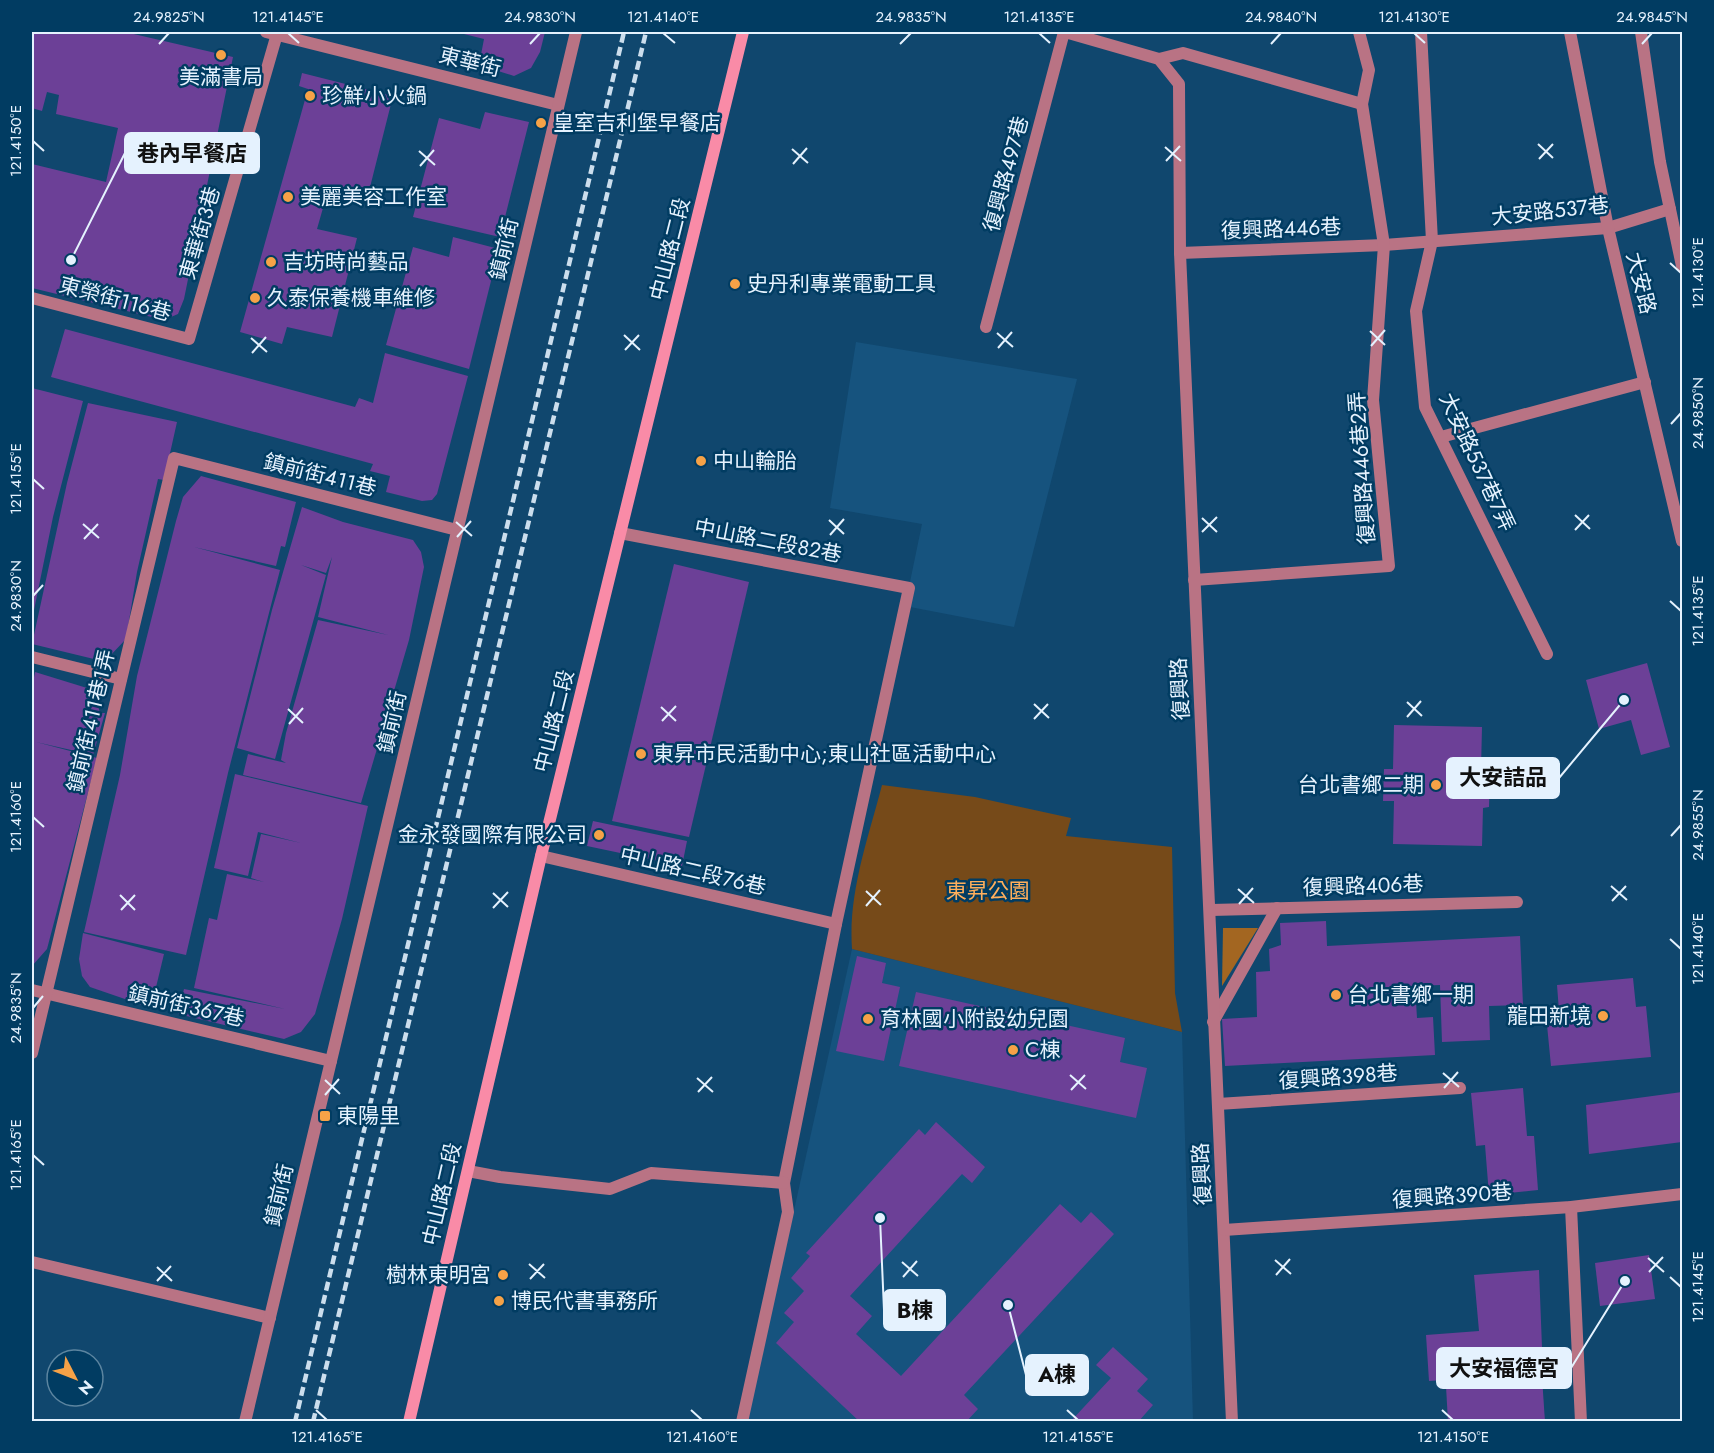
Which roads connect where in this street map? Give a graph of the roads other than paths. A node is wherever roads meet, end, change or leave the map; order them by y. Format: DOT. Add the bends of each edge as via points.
graph roads {
  1 [pos="576,32"];
  2 [pos="743,32"];
  3 [pos="1064,32"];
  4 [pos="1359,32"];
  5 [pos="1421,32"];
  6 [pos="1570,32"];
  7 [pos="1641,32"];
  8 [pos="272,33"];
  9 [pos="1159,59"];
  10 [pos="1362,104"];
  11 [pos="558,105"];
  12 [pos="1670,209"];
  13 [pos="1608,228"];
  14 [pos="1432,242"];
  15 [pos="1384,245"];
  16 [pos="1180,253"];
  17 [pos="1683,266"];
  18 [pos="32,298"];
  19 [pos="986,327"];
  20 [pos="189,339"];
  21 [pos="1645,382"];
  22 [pos="1441,437"];
  23 [pos="174,458"];
  24 [pos="458,530"];
  25 [pos="620,533"];
  26 [pos="1683,541"];
  27 [pos="1194,580"];
  28 [pos="1546,654"];
  29 [pos="32,657"];
  30 [pos="121,679"];
  31 [pos="541,856"];
  32 [pos="1517,902"];
  33 [pos="1277,908"];
  34 [pos="1211,910"];
  35 [pos="836,924"];
  36 [pos="32,990"];
  37 [pos="46,994"];
  38 [pos="1213,1022"];
  39 [pos="32,1053"];
  40 [pos="331,1060"];
  41 [pos="1460,1088"];
  42 [pos="1218,1104"];
  43 [pos="468,1171"];
  44 [pos="784,1183"];
  45 [pos="1683,1194"];
  46 [pos="1571,1207"];
  47 [pos="1224,1230"];
  48 [pos="32,1262"];
  49 [pos="270,1318"];
  50 [pos="245,1422"];
  51 [pos="408,1422"];
  52 [pos="742,1422"];
  53 [pos="1232,1422"];
  54 [pos="1581,1422"];
  1 -- 11 [label="street, 鎮前街"];
  2 -- 25 [label="main road, 中山路二段"];
  3 -- 9 [label="street"];
  3 -- 19 [label="street, 復興路497巷"];
  4 -- 10 [label="street" via="1369,70"];
  5 -- 14 [label="street"];
  6 -- 13 [label="street, 大安路"];
  7 -- 12 [label="street"];
  8 -- 11 [label="street, 東華街"];
  8 -- 20 [label="street, 東華街3巷"];
  9 -- 10 [label="street" via="1183,53"];
  9 -- 16 [label="street, 復興路" via="1179,84"];
  10 -- 15 [label="street"];
  11 -- 24 [label="street, 鎮前街"];
  12 -- 13 [label="street, 大安路537巷"];
  12 -- 17 [label="street"];
  13 -- 14 [label="street, 大安路537巷"];
  13 -- 21 [label="street, 大安路"];
  14 -- 15 [label="street, 大安路537巷"];
  14 -- 22 [label="street, 大安路537巷7弄" via="1416,311 1425,407"];
  15 -- 16 [label="street, 復興路446巷"];
  15 -- 27 [label="street, 復興路446巷2弄" via="1373,400 1389,566"];
  16 -- 27 [label="street, 復興路"];
  18 -- 20 [label="street, 東榮街116巷"];
  21 -- 22 [label="street"];
  21 -- 26 [label="street, 大安路"];
  22 -- 28 [label="street, 大安路537巷7弄"];
  23 -- 24 [label="street, 鎮前街411巷"];
  23 -- 30 [label="street, 鎮前街411巷1弄"];
  24 -- 40 [label="street, 鎮前街"];
  25 -- 31 [label="main road, 中山路二段"];
  25 -- 35 [label="street, 中山路二段82巷" via="909,588"];
  27 -- 34 [label="street, 復興路"];
  29 -- 30 [label="street"];
  30 -- 37 [label="street, 鎮前街411巷1弄"];
  31 -- 35 [label="street, 中山路二段76巷"];
  31 -- 43 [label="main road, 中山路二段"];
  32 -- 33 [label="street, 復興路406巷"];
  33 -- 34 [label="street, 復興路406巷"];
  33 -- 38 [label="street"];
  34 -- 38 [label="street, 復興路"];
  35 -- 44 [label="street"];
  36 -- 37 [label="street, 鎮前街367巷"];
  37 -- 39 [label="street, 鎮前街411巷1弄"];
  37 -- 40 [label="street, 鎮前街367巷"];
  38 -- 42 [label="street, 復興路"];
  40 -- 49 [label="street, 鎮前街"];
  41 -- 42 [label="street, 復興路398巷"];
  42 -- 47 [label="street, 復興路"];
  43 -- 44 [label="street" via="610,1189 651,1173"];
  43 -- 51 [label="main road, 中山路二段"];
  44 -- 52 [label="street" via="788,1212"];
  45 -- 46 [label="street, 復興路390巷"];
  46 -- 47 [label="street, 復興路390巷"];
  46 -- 54 [label="street"];
  47 -- 53 [label="street, 復興路"];
  48 -- 49 [label="street"];
  49 -- 50 [label="street, 鎮前街"];
}
